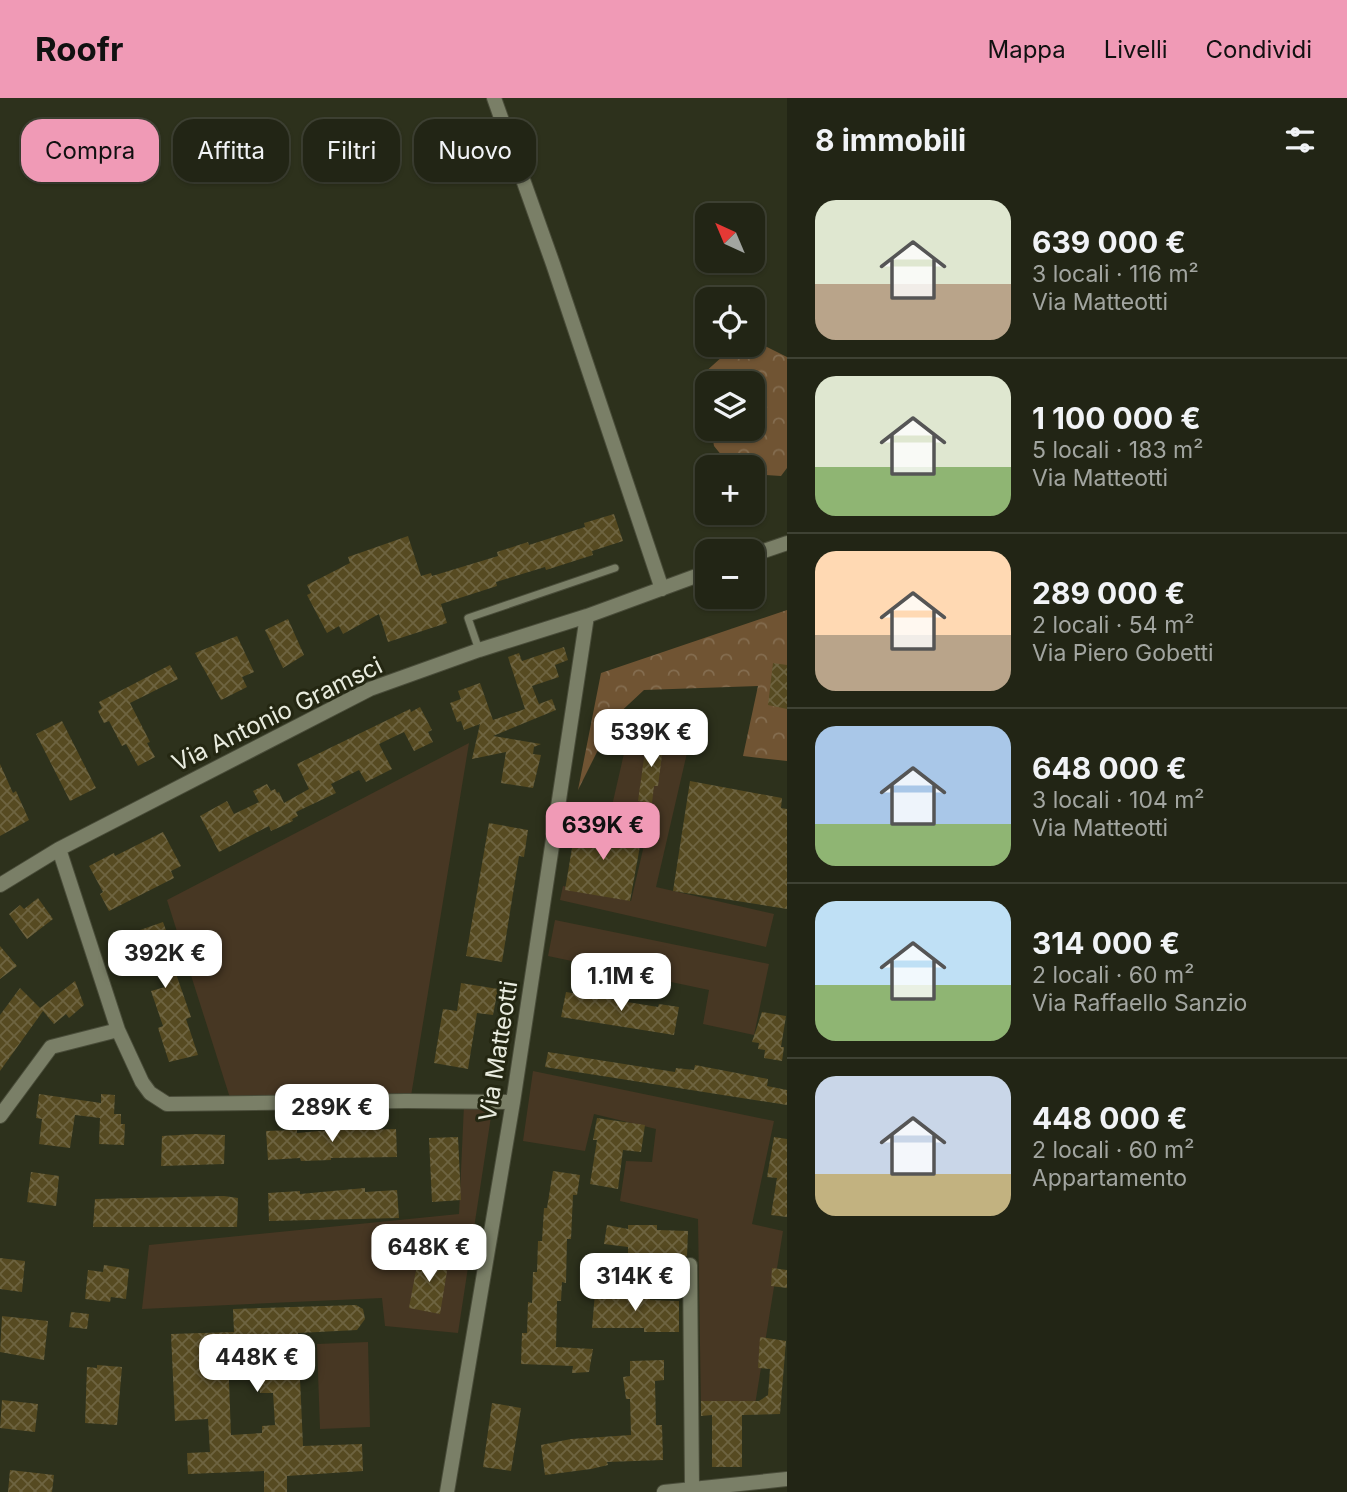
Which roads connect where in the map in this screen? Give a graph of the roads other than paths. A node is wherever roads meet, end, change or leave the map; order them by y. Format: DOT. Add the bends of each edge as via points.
graph roads {
  1 [pos="494,98"];
  2 [pos="787,542"];
  3 [pos="765,550"];
  4 [pos="615,568"];
  5 [pos="695,577"];
  6 [pos="662,589"];
  7 [pos="587,616"];
  8 [pos="479,650"];
  9 [pos="59,849"];
  10 [pos="0,885"];
  11 [pos="118,1030"];
  12 [pos="513,1102"];
  13 [pos="0,1116"];
  14 [pos="690,1265"];
  15 [pos="787,1479"];
  16 [pos="692,1488"];
  17 [pos="447,1492"];
  18 [pos="664,1492"];
  1 -- 6 [label="street"];
  2 -- 3 [label="street"];
  4 -- 8 [label="lane" via="468,618"];
  5 -- 6 [label="street, Via Antonio Gramsci"];
  6 -- 7 [label="street, Via Antonio Gramsci"];
  7 -- 8 [label="street, Via Antonio Gramsci"];
  7 -- 12 [label="street, Via Matteotti"];
  8 -- 9 [label="street, Via Antonio Gramsci" via="370,689"];
  9 -- 10 [label="street, Via Antonio Gramsci"];
  9 -- 11 [label="street"];
  11 -- 12 [label="street" via="142,1082 167,1104"];
  11 -- 13 [label="street" via="51,1047"];
  12 -- 17 [label="street, Via Matteotti"];
  14 -- 16 [label="street"];
  15 -- 16 [label="street"];
  16 -- 18 [label="street"];
}
